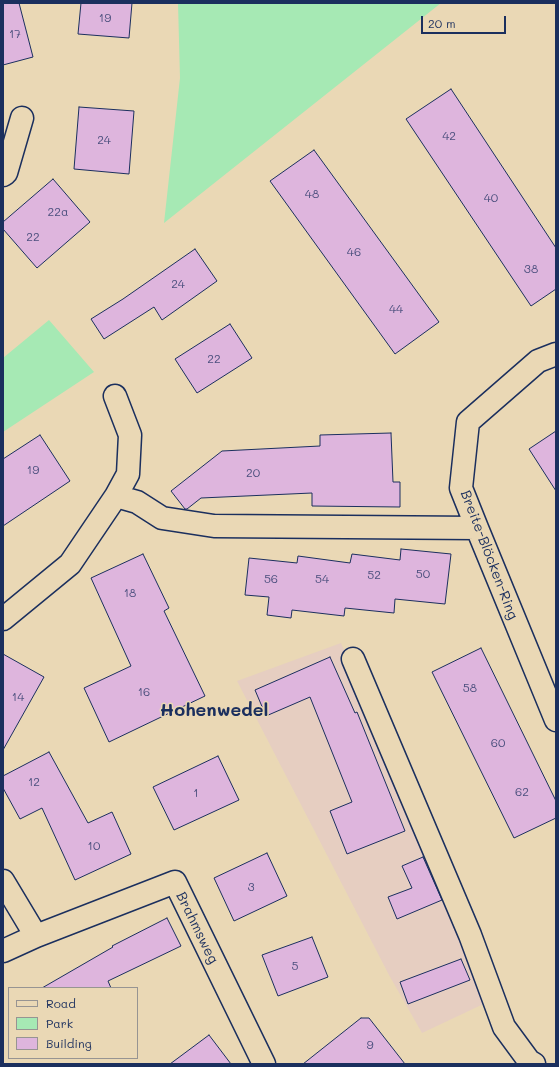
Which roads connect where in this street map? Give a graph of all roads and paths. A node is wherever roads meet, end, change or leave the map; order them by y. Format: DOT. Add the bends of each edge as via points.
graph roads {
  1 [pos="22,118"];
  2 [pos="3,175"];
  3 [pos="556,354"];
  4 [pos="115,396"];
  5 [pos="116,496"];
  6 [pos="477,528"];
  7 [pos="3,619"];
  8 [pos="353,659"];
  9 [pos="556,720"];
  10 [pos="3,881"];
  11 [pos="36,936"];
  12 [pos="3,951"];
  13 [pos="264,1064"];
  14 [pos="534,1064"];
  1 -- 2 [label="street" via="6,173"];
  3 -- 6 [label="street, Breite-Blöcken-Ring" via="538,361 468,422 461,488"];
  4 -- 5 [label="street" via="130,435 128,474"];
  5 -- 6 [label="street" via="137,502 162,518 214,526"];
  5 -- 7 [label="street" via="70,564"];
  6 -- 9 [label="street, Breite-Blöcken-Ring"];
  8 -- 14 [label="street" via="470,935 504,1027"];
  10 -- 11 [label="street"];
  11 -- 12 [label="street"];
  11 -- 13 [label="street, Brahmsweg" via="175,882"];
}
